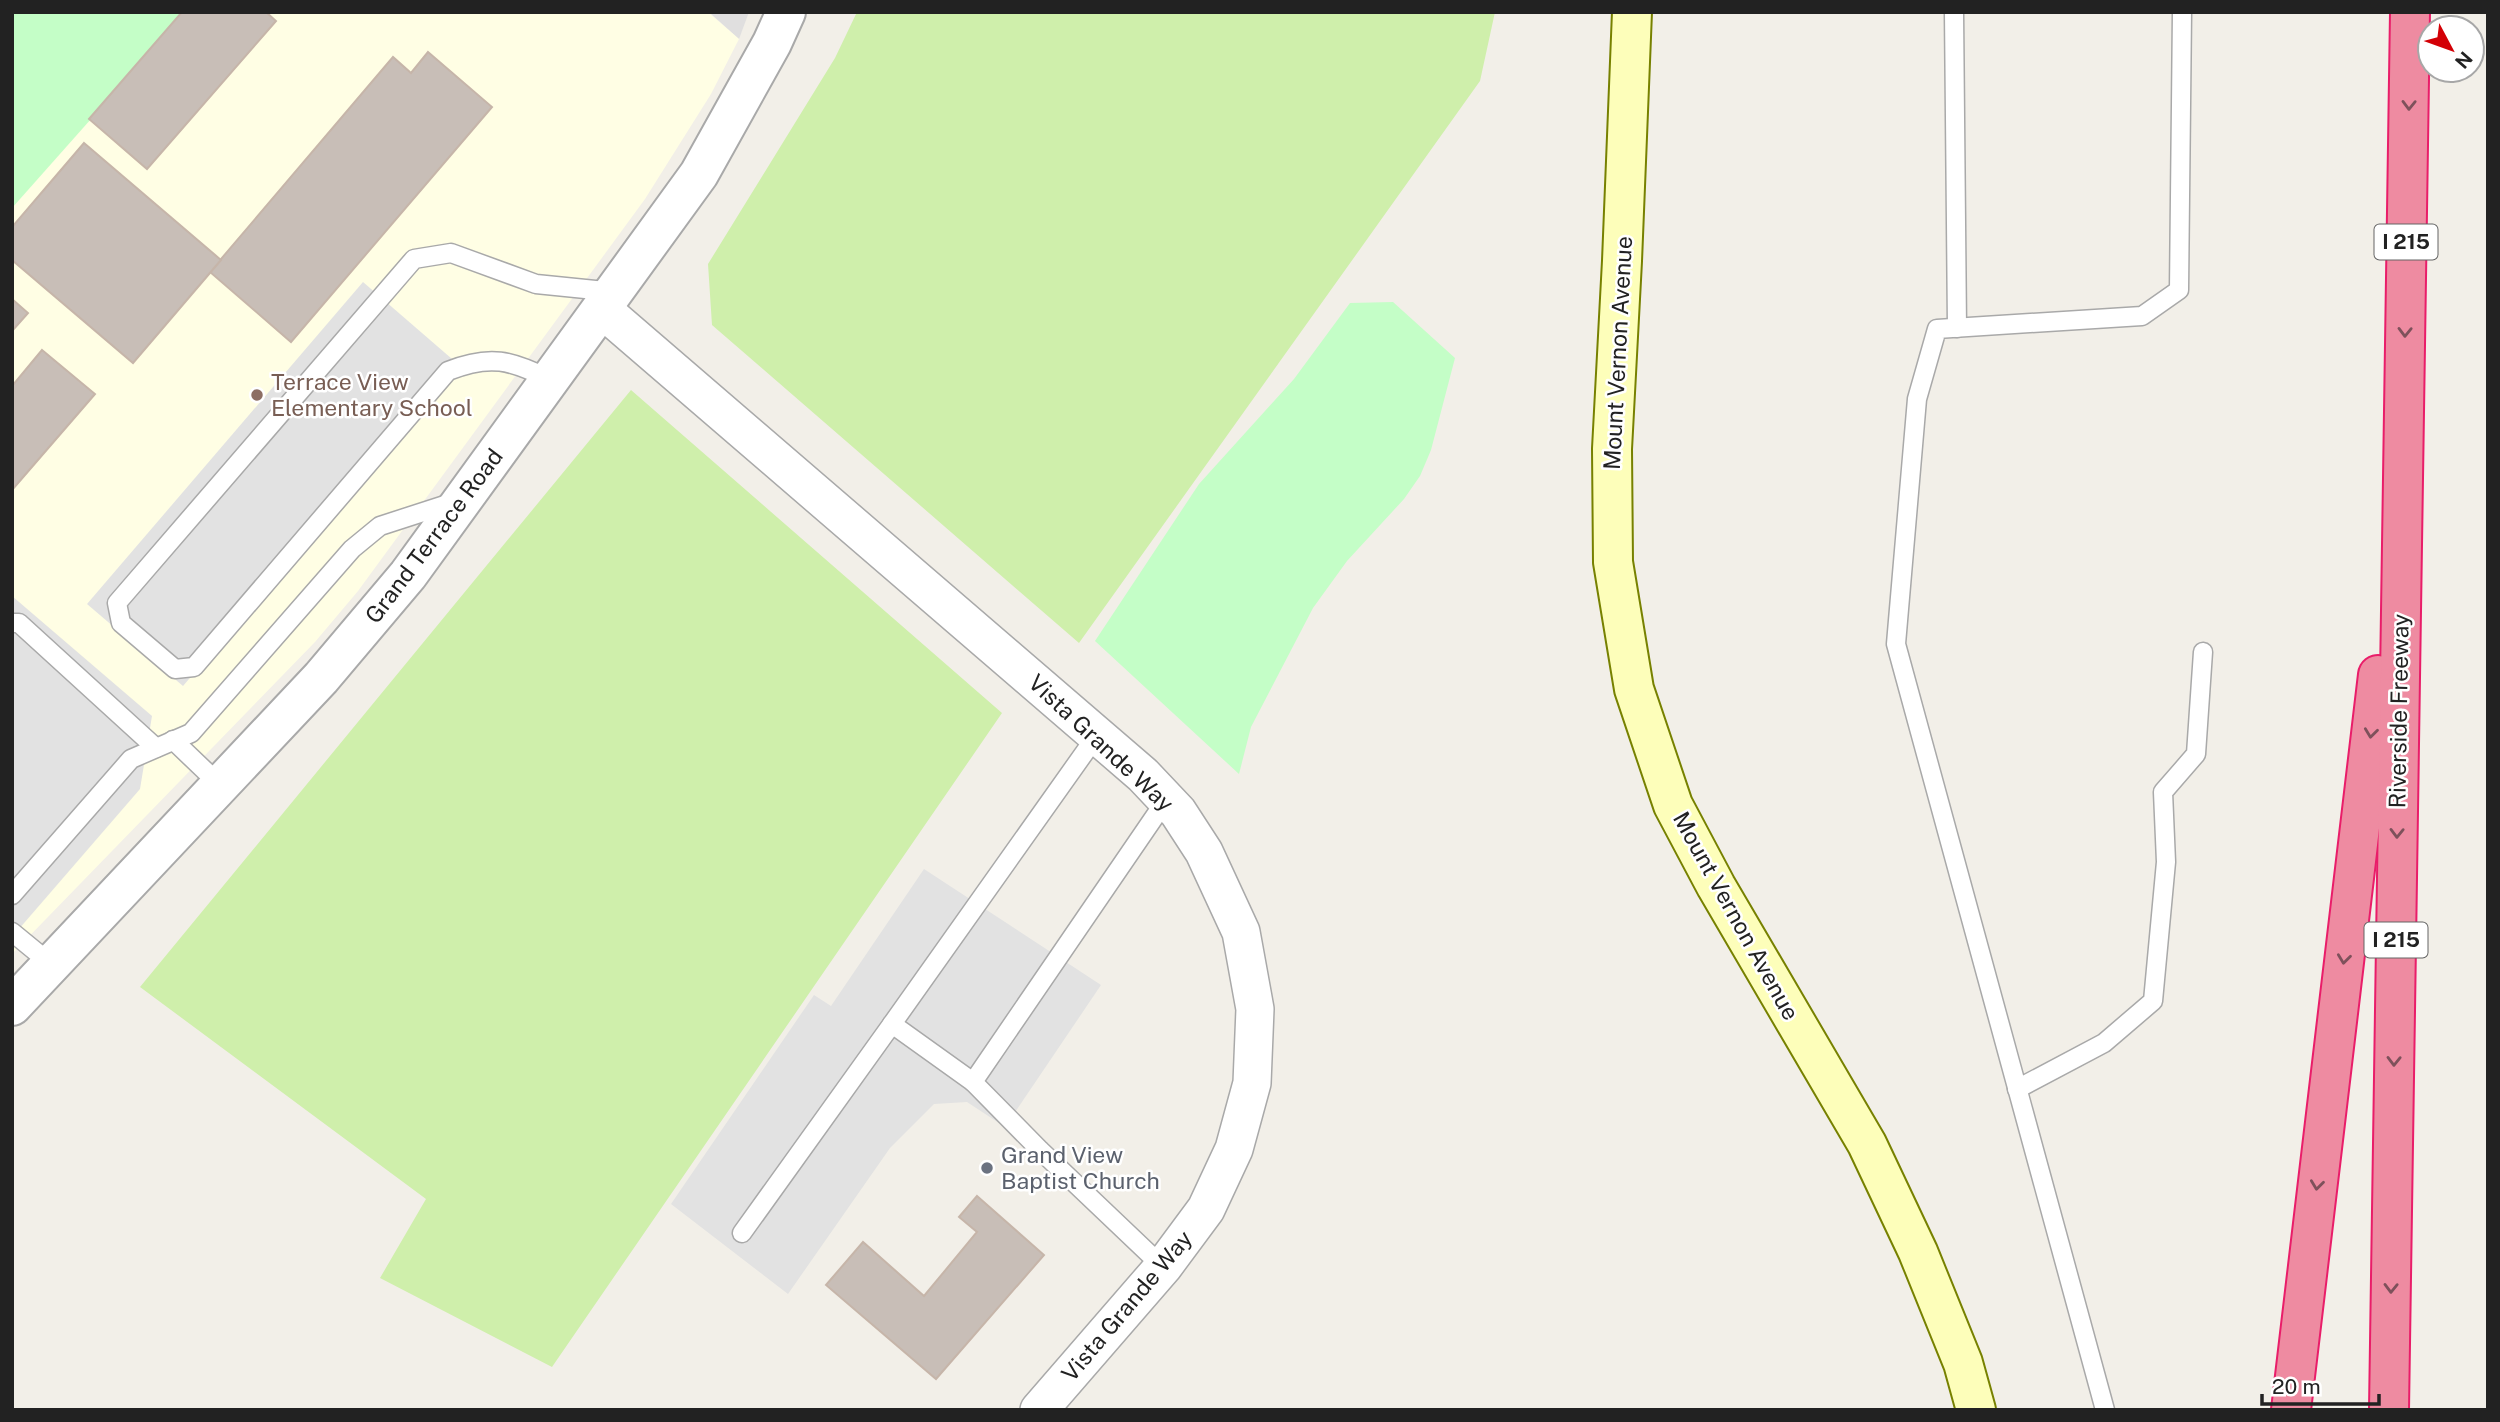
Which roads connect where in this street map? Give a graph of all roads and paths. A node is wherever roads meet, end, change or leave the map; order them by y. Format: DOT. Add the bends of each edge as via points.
graph roads {
  1 [pos="786,12"];
  2 [pos="1632,12"];
  3 [pos="1954,12"];
  4 [pos="2182,12"];
  5 [pos="2410,12"];
  6 [pos="609,301"];
  7 [pos="1957,328"];
  8 [pos="551,380"];
  9 [pos="2403,471"];
  10 [pos="464,499"];
  11 [pos="12,623"];
  12 [pos="2203,652"];
  13 [pos="1097,735"];
  14 [pos="173,740"];
  15 [pos="156,748"];
  16 [pos="221,786"];
  17 [pos="1166,800"];
  18 [pos="12,895"];
  19 [pos="12,932"];
  20 [pos="51,964"];
  21 [pos="12,1006"];
  22 [pos="892,1024"];
  23 [pos="973,1082"];
  24 [pos="2017,1089"];
  25 [pos="742,1233"];
  26 [pos="1163,1266"];
  27 [pos="1039,1410"];
  28 [pos="1976,1410"];
  29 [pos="2105,1410"];
  30 [pos="2291,1410"];
  31 [pos="2389,1410"];
  1 -- 6 [label="street, Grand Terrace Road" via="699,174"];
  2 -- 28 [label="main road, Mount Vernon Avenue" via="1612,449 1613,562 1634,689 1673,804 1867,1144 1918,1252 1963,1363"];
  3 -- 7 [label="lane"];
  4 -- 7 [label="lane" via="2179,290 2142,316"];
  5 -- 9 [label="highway, Riverside Freeway / I 215, one-way"];
  6 -- 8 [label="street, Grand Terrace Road"];
  6 -- 8 [label="lane" via="536,284 451,253 414,259 117,603 121,623 175,669 194,667 448,371 471,361 497,360"];
  6 -- 13 [label="street, Vista Grande Way"];
  7 -- 24 [label="lane" via="1937,329 1917,399 1896,644"];
  8 -- 10 [label="street, Grand Terrace Road"];
  9 -- 30 [label="highway, one-way"];
  9 -- 31 [label="highway, Riverside Freeway / I 215, one-way"];
  10 -- 14 [label="lane" via="371,533 191,733"];
  10 -- 16 [label="street, Grand Terrace Road" via="330,668"];
  11 -- 15 [label="lane" via="19,623"];
  12 -- 24 [label="lane" via="2196,754 2163,792 2166,862 2153,1001 2104,1043"];
  13 -- 17 [label="street, Vista Grande Way"];
  13 -- 22 [label="lane"];
  14 -- 15 [label="lane"];
  14 -- 16 [label="lane"];
  15 -- 18 [label="lane" via="131,759"];
  16 -- 20 [label="street, Grand Terrace Road"];
  17 -- 23 [label="lane"];
  17 -- 26 [label="street, Vista Grande Way" via="1204,852 1241,932 1255,1009 1252,1083 1234,1149 1206,1209"];
  19 -- 20 [label="lane"];
  20 -- 21 [label="street, Grand Terrace Road"];
  22 -- 23 [label="lane"];
  22 -- 25 [label="lane"];
  23 -- 26 [label="lane"];
  24 -- 29 [label="lane"];
  26 -- 27 [label="street, Vista Grande Way"];
}
